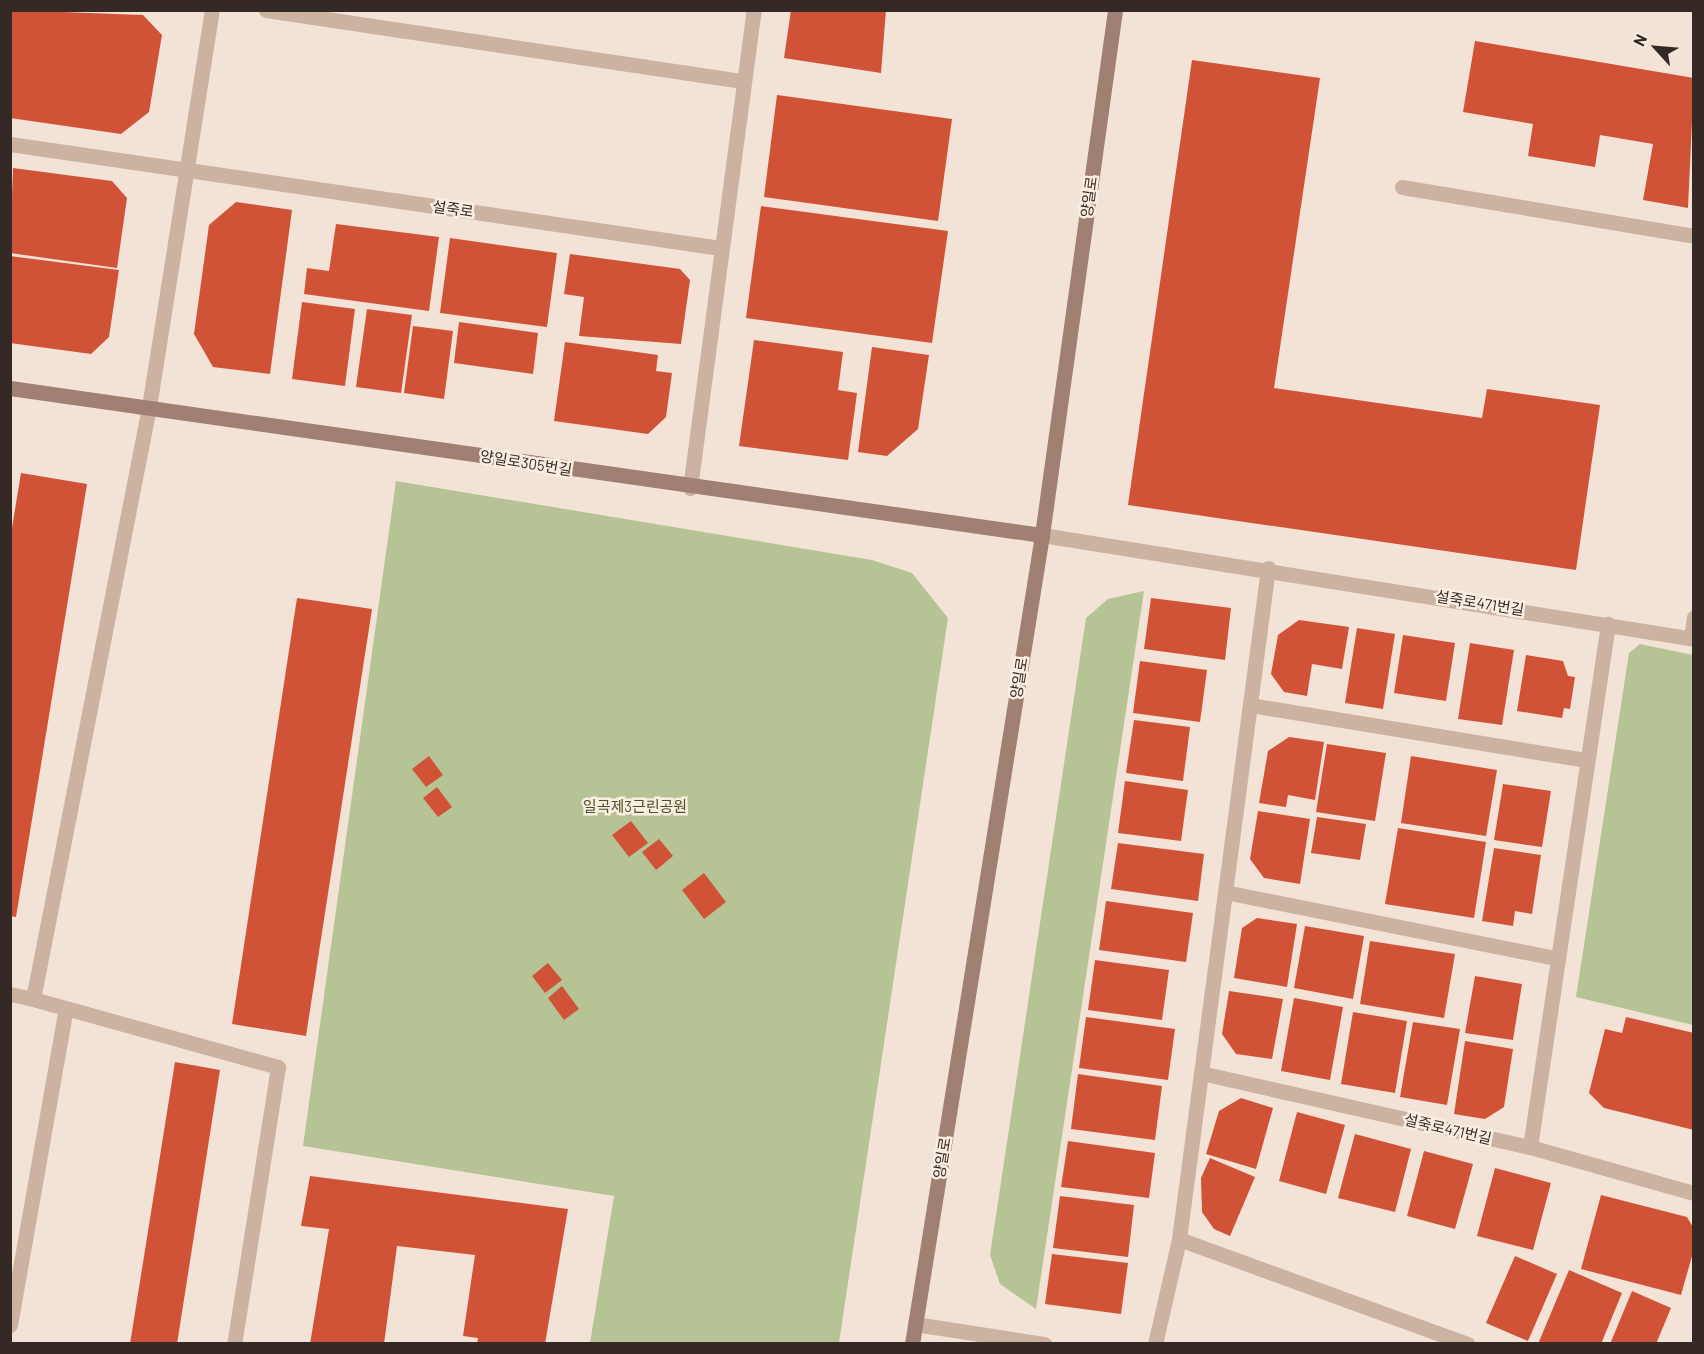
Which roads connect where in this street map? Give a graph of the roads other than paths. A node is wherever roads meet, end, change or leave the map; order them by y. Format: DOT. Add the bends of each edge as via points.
graph roads {
  1 [pos="212,10"];
  2 [pos="266,10"];
  3 [pos="754,10"];
  4 [pos="1115,10"];
  5 [pos="741,81"];
  6 [pos="10,144"];
  7 [pos="186,171"];
  8 [pos="1402,187"];
  9 [pos="1694,236"];
  10 [pos="720,248"];
  11 [pos="10,388"];
  12 [pos="149,407"];
  13 [pos="690,488"];
  14 [pos="1042,535"];
  15 [pos="1268,568"];
  16 [pos="1694,617"];
  17 [pos="1608,624"];
  18 [pos="1692,639"];
  19 [pos="1250,705"];
  20 [pos="1587,760"];
  21 [pos="1225,892"];
  22 [pos="1556,958"];
  23 [pos="10,994"];
  24 [pos="33,999"];
  25 [pos="66,1009"];
  26 [pos="1201,1073"];
  27 [pos="1530,1147"];
  28 [pos="1694,1193"];
  29 [pos="1179,1239"];
  30 [pos="915,1324"];
  31 [pos="10,1325"];
  32 [pos="234,1344"];
  33 [pos="912,1344"];
  34 [pos="1044,1344"];
  35 [pos="1155,1344"];
  36 [pos="1467,1344"];
  1 -- 7 [label="street"];
  2 -- 5 [label="street"];
  3 -- 5 [label="street"];
  4 -- 14 [label="main road, 양일로"];
  5 -- 10 [label="street"];
  6 -- 7 [label="street, 설죽로"];
  7 -- 10 [label="street, 설죽로"];
  7 -- 12 [label="street"];
  8 -- 9 [label="street"];
  10 -- 13 [label="street"];
  11 -- 12 [label="main road, 양일로305번길"];
  12 -- 13 [label="main road, 양일로305번길"];
  12 -- 24 [label="street"];
  13 -- 14 [label="main road, 양일로305번길"];
  14 -- 15 [label="street, 설죽로471번길"];
  14 -- 30 [label="main road, 양일로"];
  15 -- 17 [label="street, 설죽로471번길"];
  15 -- 19 [label="street"];
  16 -- 18 [label="street, 설죽로471번길"];
  17 -- 18 [label="street, 설죽로471번길"];
  17 -- 20 [label="street"];
  19 -- 20 [label="street"];
  19 -- 21 [label="street"];
  20 -- 22 [label="street"];
  21 -- 22 [label="street"];
  21 -- 26 [label="street"];
  22 -- 27 [label="street"];
  23 -- 24 [label="street"];
  24 -- 25 [label="street"];
  25 -- 31 [label="street"];
  25 -- 32 [label="street" via="278,1067"];
  26 -- 27 [label="street, 설죽로471번길"];
  26 -- 29 [label="street"];
  27 -- 28 [label="street, 설죽로471번길"];
  29 -- 35 [label="street"];
  29 -- 36 [label="street"];
  30 -- 33 [label="main road, 양일로"];
  30 -- 34 [label="street"];
}
